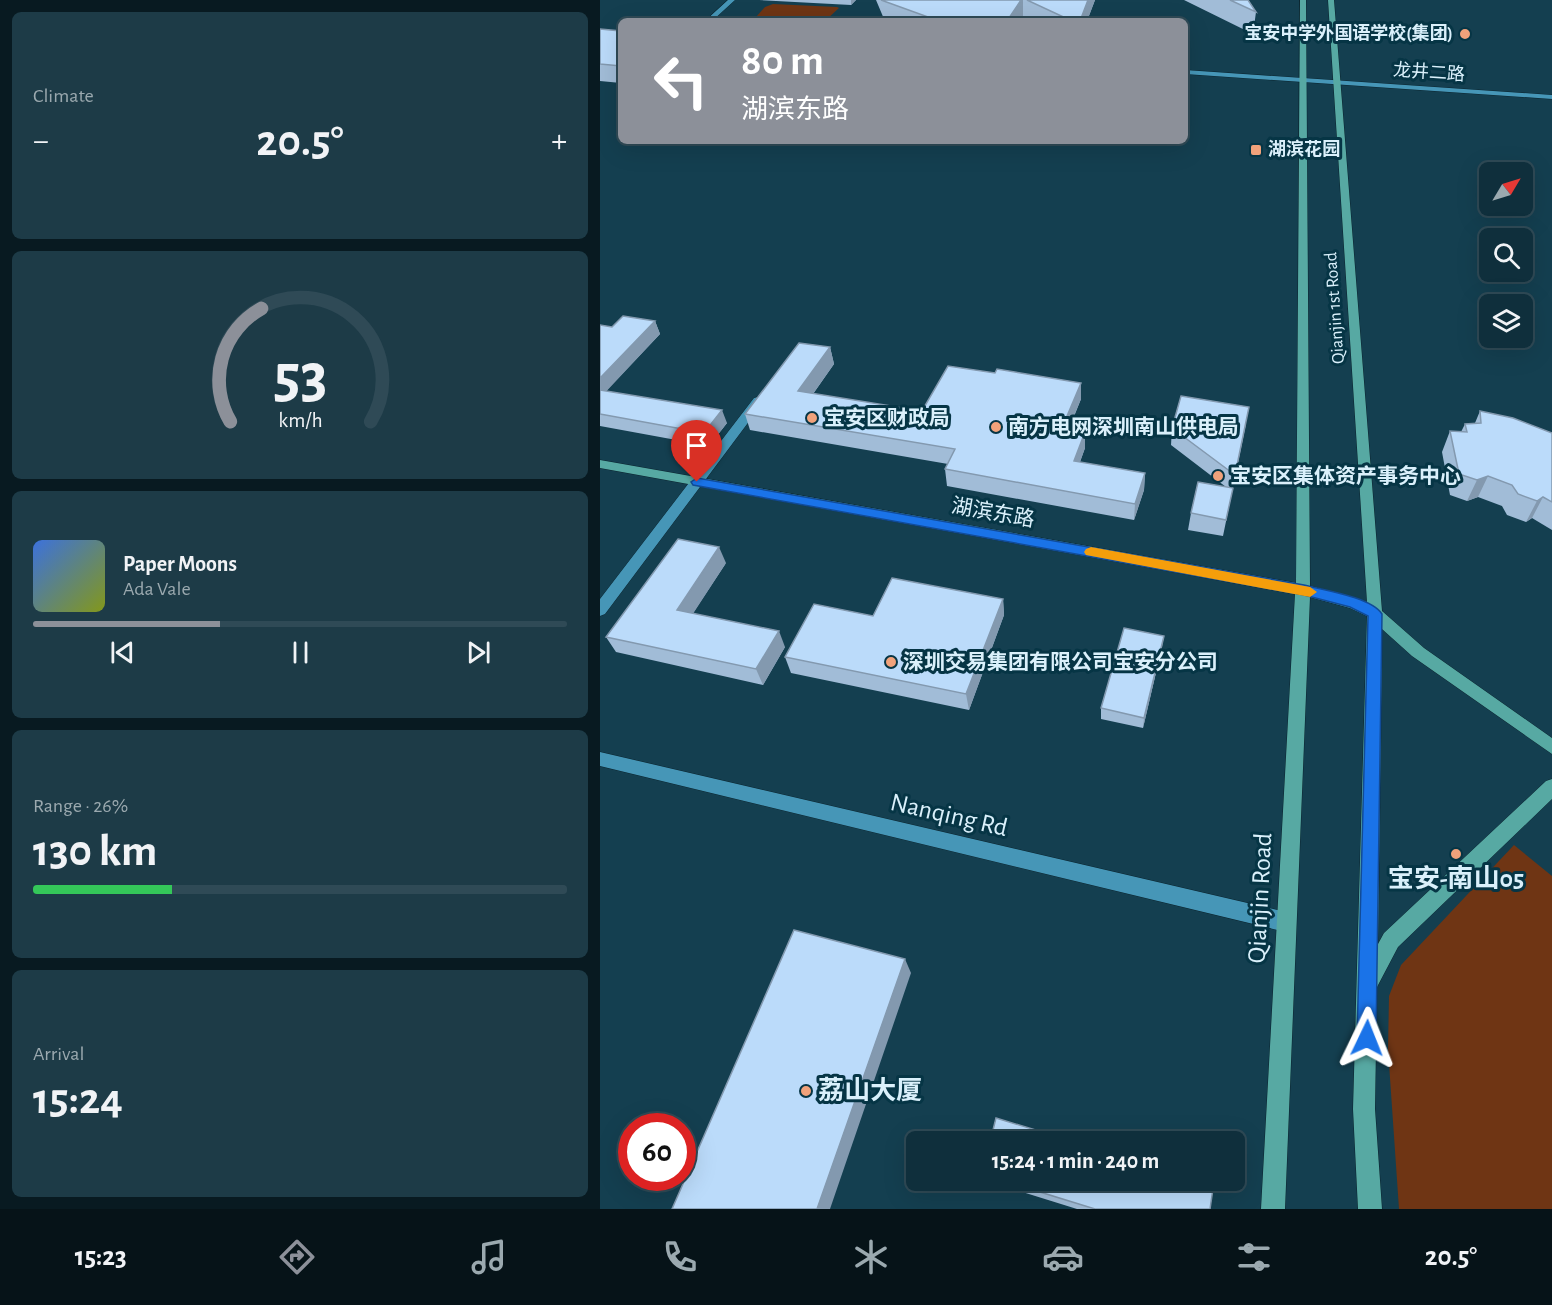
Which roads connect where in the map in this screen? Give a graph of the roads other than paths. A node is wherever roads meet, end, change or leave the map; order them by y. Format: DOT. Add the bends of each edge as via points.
graph roads {
  1 [pos="732,0"];
  2 [pos="1303,0"];
  3 [pos="1332,0"];
  4 [pos="711,18"];
  5 [pos="1188,72"];
  6 [pos="1303,80"];
  7 [pos="1336,82"];
  8 [pos="1552,97"];
  9 [pos="769,387"];
  10 [pos="600,464"];
  11 [pos="697,482"];
  12 [pos="1304,590"];
  13 [pos="600,610"];
  14 [pos="1375,614"];
  15 [pos="1552,747"];
  16 [pos="600,759"];
  17 [pos="1552,787"];
  18 [pos="1286,922"];
  19 [pos="1368,990"];
  20 [pos="1273,1209"];
  21 [pos="1370,1209"];
  1 -- 4 [label="street"];
  2 -- 6 [label="main road, Qianjin 1st Road"];
  3 -- 7 [label="main road, Qianjin 1st Road"];
  5 -- 6 [label="street, 龙井二路"];
  6 -- 7 [label="street, 龙井二路"];
  6 -- 12 [label="main road, Qianjin 1st Road"];
  7 -- 8 [label="street, 龙井二路"];
  7 -- 14 [label="main road, Qianjin 1st Road"];
  9 -- 11 [label="street"];
  10 -- 11 [label="main road, 湖滨东路"];
  11 -- 12 [label="main road, 湖滨东路"];
  11 -- 13 [label="street"];
  12 -- 14 [label="main road, 湖滨东路" via="1354,603"];
  12 -- 18 [label="main road, Qianjin Road"];
  14 -- 15 [label="main road, 湖滨东路" via="1418,652"];
  14 -- 19 [label="main road"];
  16 -- 18 [label="street, Nanqing Rd"];
  17 -- 19 [label="main road" via="1391,940"];
  18 -- 20 [label="main road, Qianjin Road"];
  19 -- 21 [label="main road" via="1364,1109"];
}
